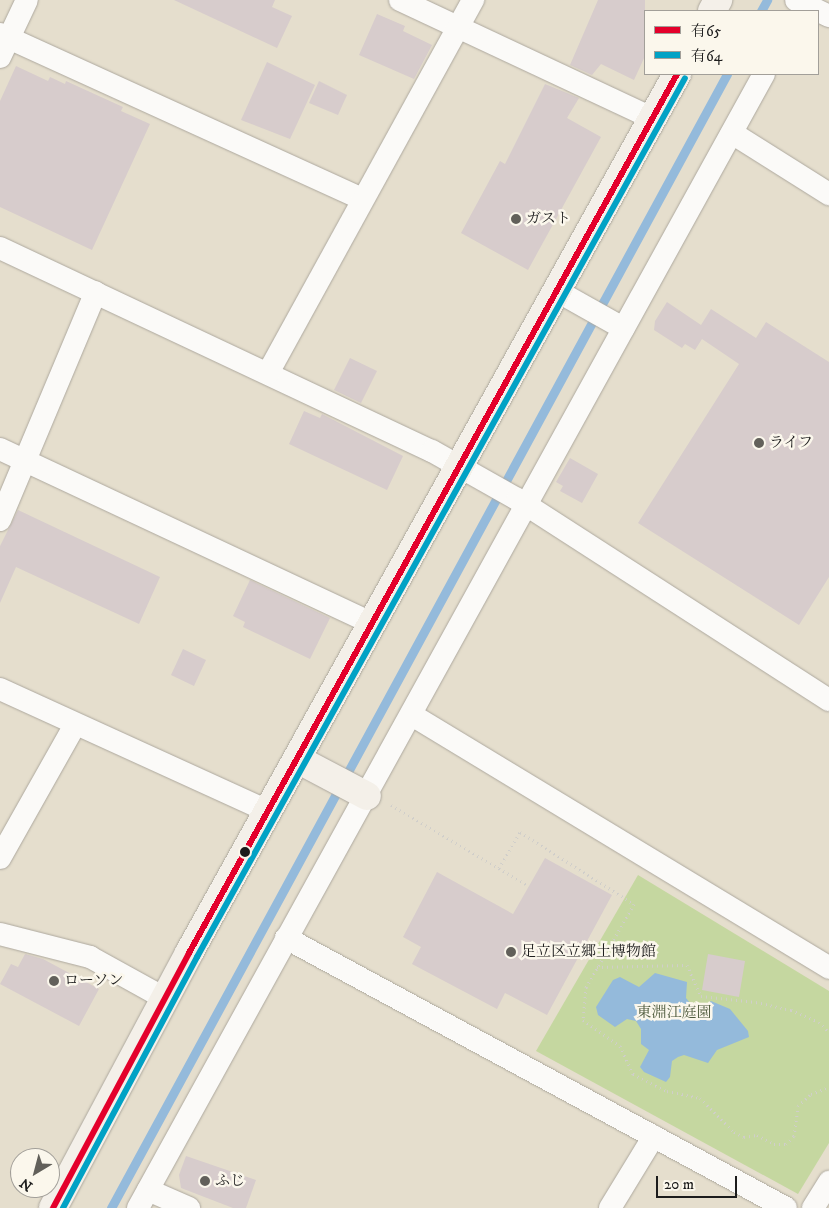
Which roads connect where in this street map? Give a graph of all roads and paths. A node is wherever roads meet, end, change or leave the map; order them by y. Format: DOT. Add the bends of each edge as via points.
graph roads {
  1 [pos="27,0"];
  2 [pos="400,0"];
  3 [pos="473,0"];
  4 [pos="800,4"];
  5 [pos="814,10"];
  6 [pos="458,26"];
  7 [pos="3,43"];
  8 [pos="676,75"];
  9 [pos="763,75"];
  10 [pos="652,118"];
  11 [pos="732,133"];
  12 [pos="829,194"];
  13 [pos="362,200"];
  14 [pos="0,248"];
  15 [pos="96,292"];
  16 [pos="565,296"];
  17 [pos="619,325"];
  18 [pos="268,373"];
  19 [pos="0,449"];
  20 [pos="25,461"];
  21 [pos="469,471"];
  22 [pos="522,503"];
  23 [pos="0,520"];
  24 [pos="372,622"];
  25 [pos="0,689"];
  26 [pos="829,700"];
  27 [pos="412,715"];
  28 [pos="75,724"];
  29 [pos="297,759"];
  30 [pos="376,799"];
  31 [pos="268,811"];
  32 [pos="0,858"];
  33 [pos="499,868"];
  34 [pos="529,886"];
  35 [pos="286,938"];
  36 [pos="2,940"];
  37 [pos="597,967"];
  38 [pos="829,968"];
  39 [pos="164,998"];
  40 [pos="829,1032"];
  41 [pos="829,1087"];
  42 [pos="654,1136"];
  43 [pos="829,1182"];
  44 [pos="143,1199"];
  45 [pos="53,1208"];
  46 [pos="189,1208"];
  47 [pos="610,1208"];
  48 [pos="786,1208"];
  49 [pos="813,1208"];
  1 -- 7 [label="street"];
  2 -- 6 [label="street"];
  3 -- 6 [label="street"];
  4 -- 5 [label="street"];
  6 -- 10 [label="street"];
  6 -- 13 [label="street"];
  7 -- 13 [label="street"];
  8 -- 10 [label="street"];
  9 -- 11 [label="street"];
  10 -- 16 [label="street"];
  11 -- 12 [label="street"];
  11 -- 17 [label="street"];
  13 -- 18 [label="street"];
  14 -- 15 [label="street"];
  15 -- 18 [label="street"];
  15 -- 20 [label="street"];
  16 -- 17 [label="street"];
  16 -- 21 [label="street"];
  17 -- 22 [label="street"];
  18 -- 21 [label="street"];
  19 -- 20 [label="street"];
  20 -- 23 [label="street"];
  20 -- 24 [label="street"];
  21 -- 22 [label="street"];
  21 -- 24 [label="street"];
  22 -- 26 [label="street"];
  22 -- 27 [label="street"];
  24 -- 29 [label="street"];
  25 -- 28 [label="street"];
  27 -- 30 [label="street"];
  27 -- 38 [label="street"];
  28 -- 31 [label="street"];
  28 -- 32 [label="street"];
  29 -- 30 [label="street"];
  29 -- 31 [label="street"];
  30 -- 33 [label="path"];
  30 -- 35 [label="street"];
  31 -- 39 [label="street"];
  33 -- 34 [label="path"];
  33 -- 37 [label="path" via="520,832 634,904"];
  35 -- 42 [label="street"];
  35 -- 44 [label="street"];
  36 -- 39 [label="street" via="90,957"];
  37 -- 40 [label="path" via="687,964 701,996 756,1002 791,1010 819,1022"];
  37 -- 41 [label="path" via="586,987 583,1020 620,1046 633,1074 667,1091 700,1098 734,1132 744,1137 758,1135 774,1144 786,1144 794,1136 798,1106 810,1094"];
  39 -- 45 [label="street"];
  42 -- 47 [label="street"];
  42 -- 48 [label="street"];
  43 -- 49 [label="street"];
  44 -- 46 [label="street"];
}
